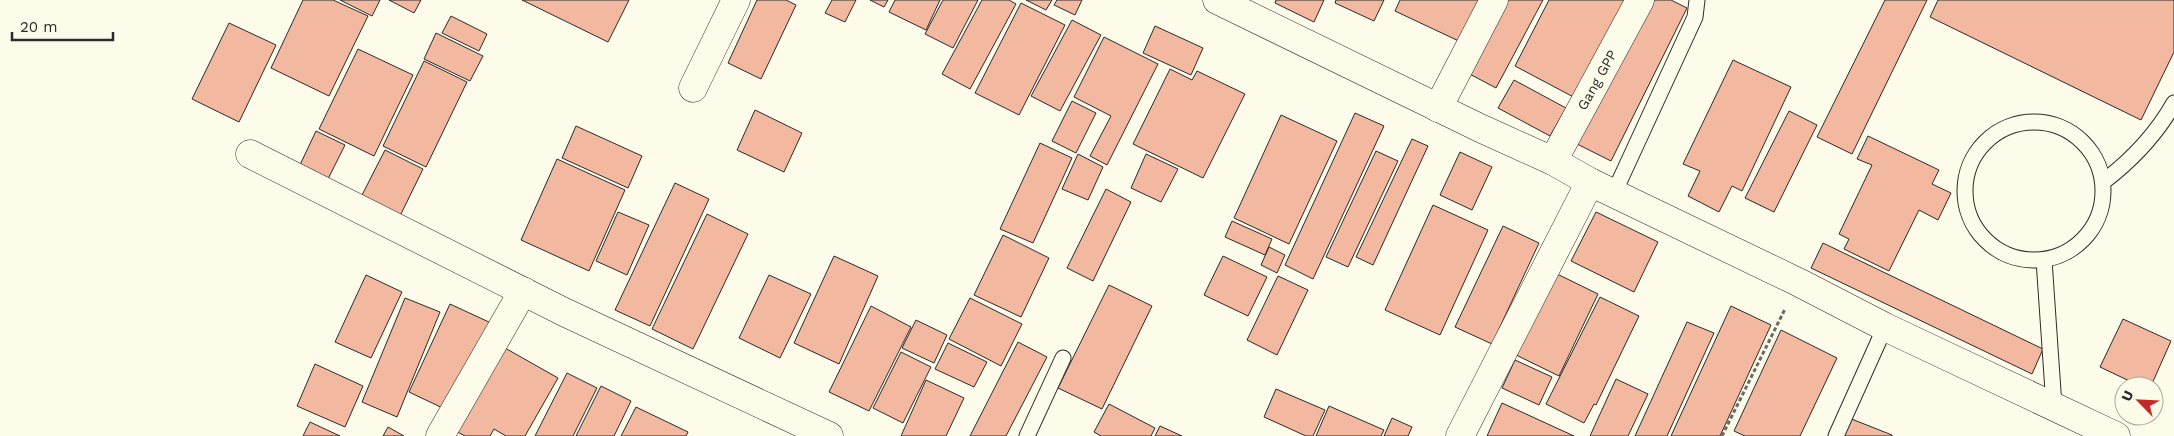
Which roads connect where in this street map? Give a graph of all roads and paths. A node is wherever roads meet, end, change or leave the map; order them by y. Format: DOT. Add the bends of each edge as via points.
graph roads {
  1 [pos="736,0"];
  2 [pos="1217,0"];
  3 [pos="1494,0"];
  4 [pos="1640,0"];
  5 [pos="1697,0"];
  6 [pos="693,88"];
  7 [pos="2174,103"];
  8 [pos="1438,108"];
  9 [pos="250,154"];
  10 [pos="1553,160"];
  11 [pos="1590,182"];
  12 [pos="2103,182"];
  13 [pos="1614,193"];
  14 [pos="2044,260"];
  15 [pos="1798,282"];
  16 [pos="523,291"];
  17 [pos="1885,327"];
  18 [pos="1063,358"];
  19 [pos="2054,406"];
  20 [pos="440,436"];
  21 [pos="829,436"];
  22 [pos="1026,436"];
  23 [pos="1460,436"];
  24 [pos="1722,436"];
  25 [pos="1836,436"];
  26 [pos="2116,436"];
  1 -- 6 [label="street"];
  2 -- 8 [label="street"];
  3 -- 8 [label="street"];
  4 -- 10 [label="street, Gang GPP"];
  5 -- 13 [label="lane" via="1695,17"];
  7 -- 12 [label="lane" via="2145,145"];
  8 -- 10 [label="street"];
  9 -- 16 [label="street"];
  10 -- 11 [label="street"];
  11 -- 13 [label="street"];
  11 -- 23 [label="street"];
  12 -- 14 [label="lane" via="2098,218 2076,246"];
  12 -- 14 [label="lane" via="2089,148 2060,126 2024,121 1991,136 1974,157 1969,165 1964,201 1978,234 2007,256"];
  13 -- 15 [label="street"];
  14 -- 19 [label="lane"];
  15 -- 17 [label="street"];
  15 -- 24 [label="path"];
  16 -- 20 [label="street"];
  16 -- 21 [label="street"];
  17 -- 19 [label="street"];
  17 -- 25 [label="lane"];
  18 -- 22 [label="lane"];
  19 -- 26 [label="street"];
}
